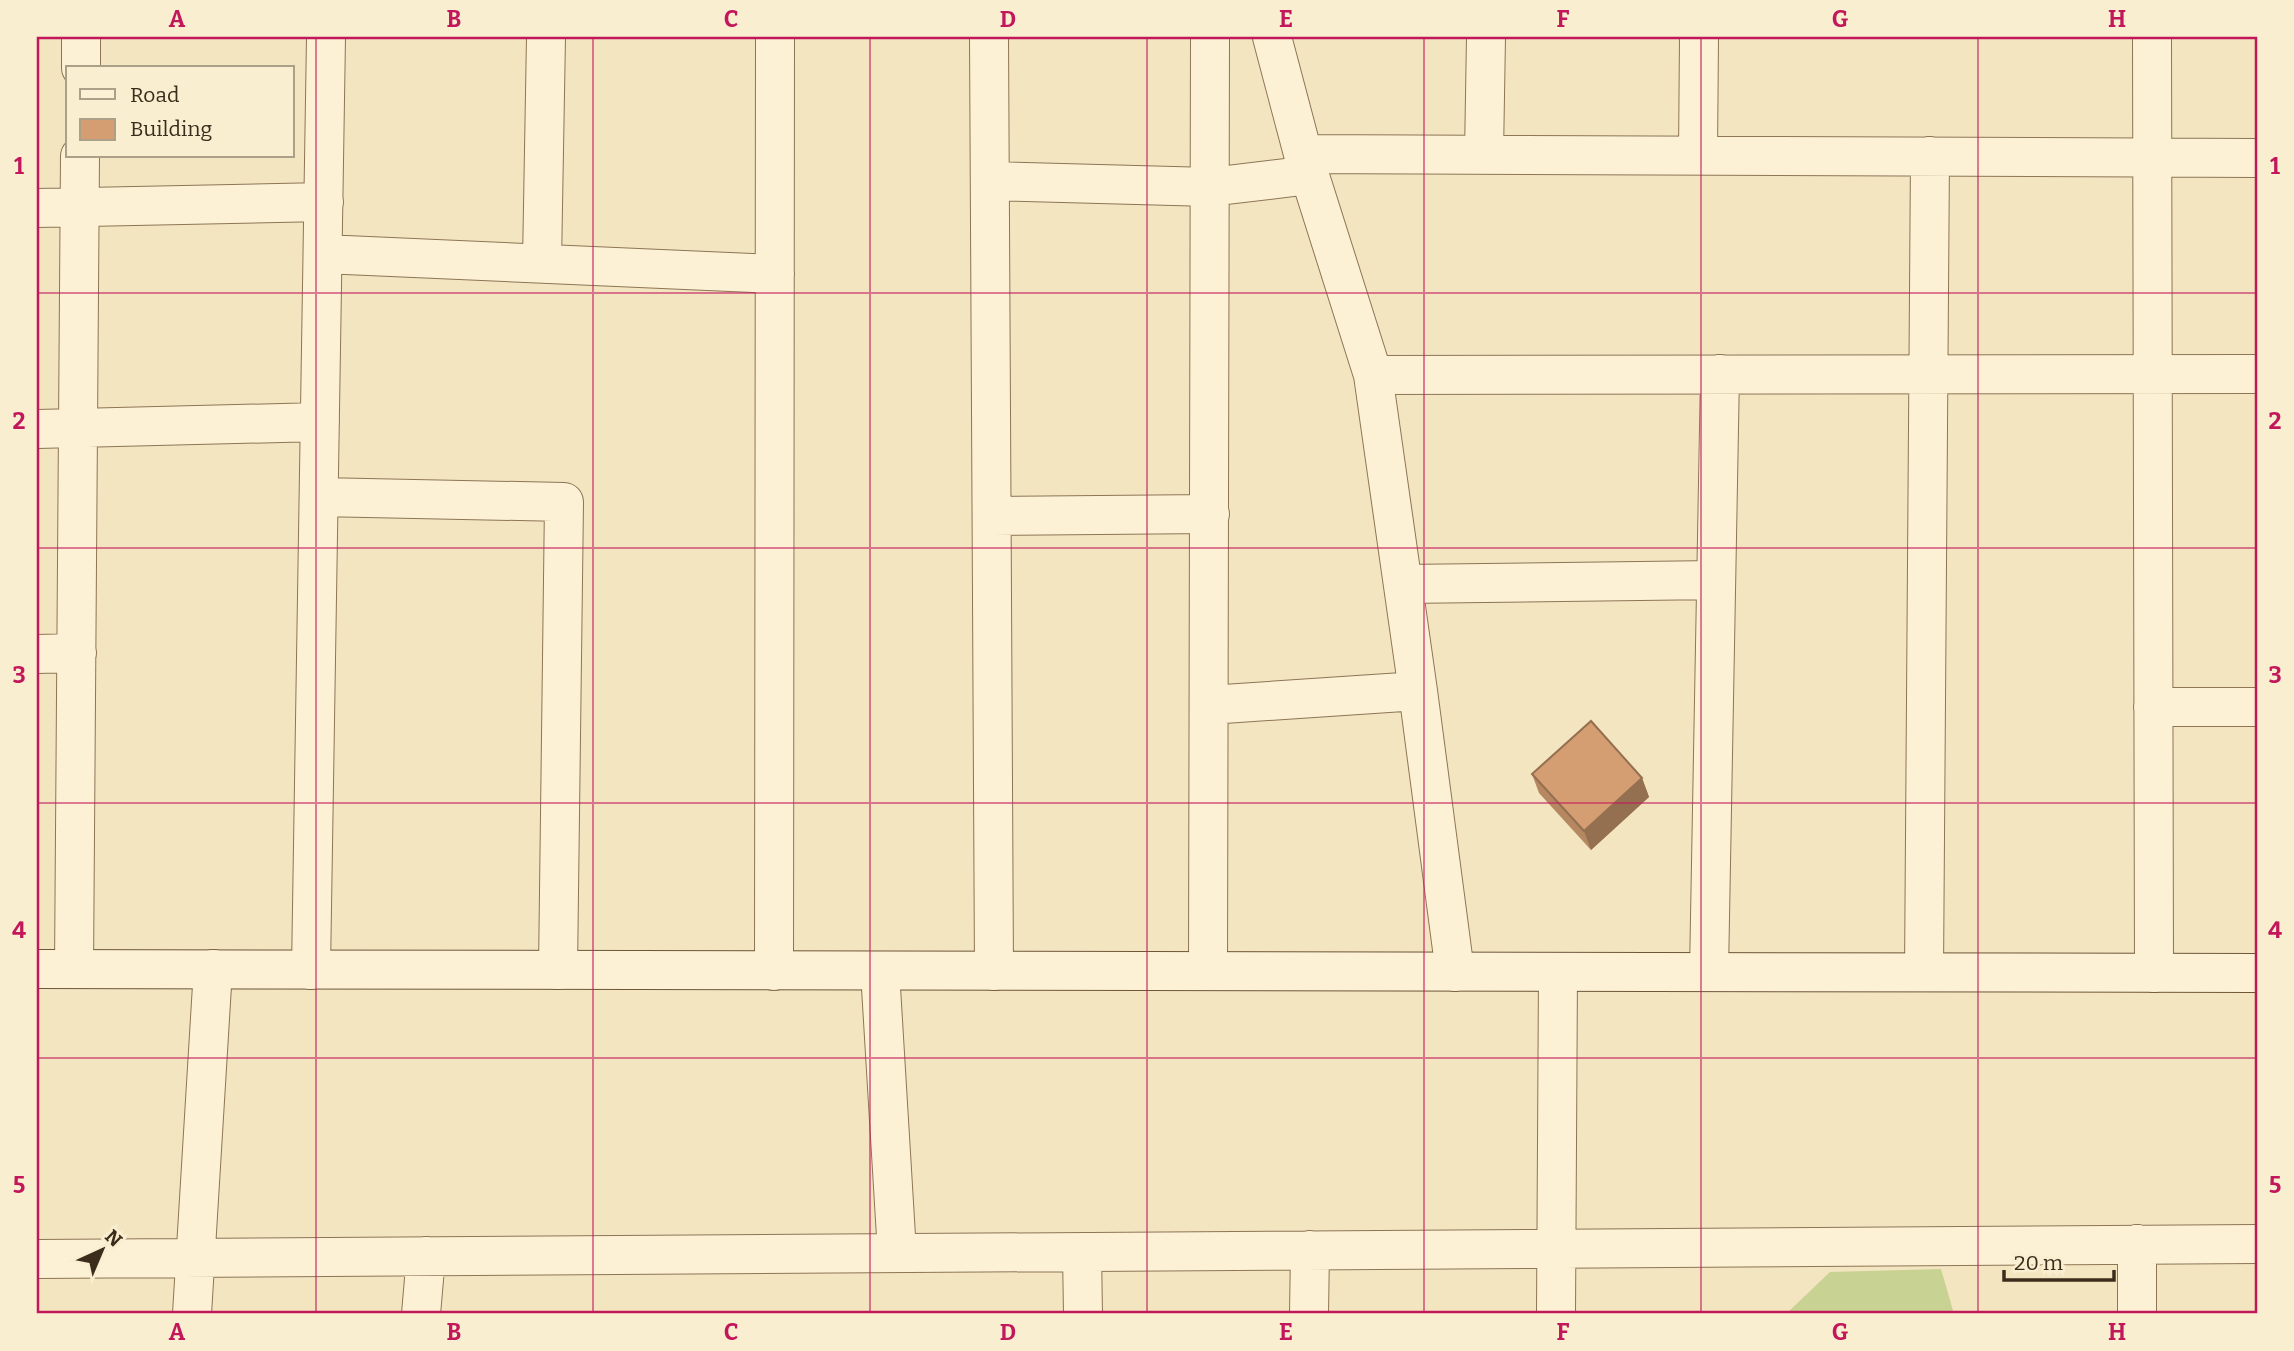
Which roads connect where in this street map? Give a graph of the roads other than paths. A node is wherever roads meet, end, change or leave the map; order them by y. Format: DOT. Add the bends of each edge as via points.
graph roads {
  1 [pos="81,37"];
  2 [pos="326,37"];
  3 [pos="546,37"];
  4 [pos="775,37"];
  5 [pos="989,37"];
  6 [pos="1210,37"];
  7 [pos="1272,37"];
  8 [pos="1486,37"];
  9 [pos="1699,37"];
  10 [pos="2152,37"];
  11 [pos="81,66"];
  12 [pos="1485,154"];
  13 [pos="1699,155"];
  14 [pos="1930,156"];
  15 [pos="80,158"];
  16 [pos="2152,158"];
  17 [pos="2257,158"];
  18 [pos="1306,164"];
  19 [pos="990,181"];
  20 [pos="1210,187"];
  21 [pos="324,202"];
  22 [pos="80,207"];
  23 [pos="37,208"];
  24 [pos="323,254"];
  25 [pos="542,263"];
  26 [pos="775,274"];
  27 [pos="1720,374"];
  28 [pos="1928,374"];
  29 [pos="2153,374"];
  30 [pos="2257,374"];
  31 [pos="1373,375"];
  32 [pos="320,422"];
  33 [pos="78,428"];
  34 [pos="37,429"];
  35 [pos="319,497"];
  36 [pos="1210,514"];
  37 [pos="993,516"];
  38 [pos="1716,580"];
  39 [pos="1403,584"];
  40 [pos="77,653"];
  41 [pos="37,654"];
  42 [pos="1418,691"];
  43 [pos="1209,705"];
  44 [pos="2153,707"];
  45 [pos="2257,707"];
  46 [pos="37,969"];
  47 [pos="74,969"];
  48 [pos="213,969"];
  49 [pos="312,970"];
  50 [pos="558,970"];
  51 [pos="774,971"];
  52 [pos="880,971"];
  53 [pos="994,971"];
  54 [pos="1208,971"];
  55 [pos="1455,972"];
  56 [pos="1558,972"];
  57 [pos="1709,972"];
  58 [pos="1924,972"];
  59 [pos="2154,973"];
  60 [pos="2257,973"];
  61 [pos="2137,1244"];
  62 [pos="2257,1244"];
  63 [pos="1556,1248"];
  64 [pos="1310,1250"];
  65 [pos="1082,1252"];
  66 [pos="897,1253"];
  67 [pos="426,1256"];
  68 [pos="197,1258"];
  69 [pos="37,1259"];
  70 [pos="192,1314"];
  71 [pos="421,1314"];
  72 [pos="1083,1314"];
  73 [pos="1309,1314"];
  74 [pos="1556,1314"];
  75 [pos="2137,1314"];
  1 -- 11 [label="street"];
  2 -- 21 [label="street"];
  3 -- 25 [label="street"];
  4 -- 26 [label="street"];
  5 -- 19 [label="street"];
  6 -- 20 [label="street"];
  7 -- 18 [label="street"];
  8 -- 12 [label="street"];
  9 -- 13 [label="street"];
  10 -- 16 [label="street"];
  12 -- 13 [label="street"];
  12 -- 18 [label="street"];
  13 -- 14 [label="street"];
  14 -- 16 [label="street"];
  14 -- 28 [label="street"];
  15 -- 22 [label="street"];
  16 -- 17 [label="street"];
  16 -- 29 [label="street"];
  18 -- 20 [label="street"];
  18 -- 31 [label="street"];
  19 -- 20 [label="street"];
  19 -- 37 [label="street"];
  20 -- 36 [label="street"];
  21 -- 22 [label="street"];
  21 -- 24 [label="street"];
  22 -- 23 [label="street"];
  22 -- 33 [label="street"];
  24 -- 25 [label="street"];
  24 -- 32 [label="street"];
  25 -- 26 [label="street"];
  26 -- 51 [label="street"];
  27 -- 28 [label="street"];
  27 -- 31 [label="street"];
  27 -- 38 [label="street"];
  28 -- 29 [label="street"];
  28 -- 58 [label="street"];
  29 -- 30 [label="street"];
  29 -- 44 [label="street"];
  31 -- 39 [label="street"];
  32 -- 33 [label="street"];
  32 -- 35 [label="street"];
  33 -- 34 [label="street"];
  33 -- 40 [label="street"];
  35 -- 49 [label="street"];
  35 -- 50 [label="street" via="564,502"];
  36 -- 37 [label="street"];
  36 -- 43 [label="street"];
  37 -- 53 [label="street"];
  38 -- 39 [label="street"];
  38 -- 57 [label="street"];
  39 -- 42 [label="street"];
  40 -- 41 [label="street"];
  40 -- 47 [label="street"];
  42 -- 43 [label="street"];
  42 -- 55 [label="street"];
  43 -- 54 [label="street"];
  44 -- 45 [label="street"];
  44 -- 59 [label="street"];
  46 -- 47 [label="street"];
  47 -- 48 [label="street"];
  48 -- 49 [label="street"];
  48 -- 68 [label="street"];
  49 -- 50 [label="street"];
  50 -- 51 [label="street"];
  51 -- 52 [label="street"];
  52 -- 53 [label="street"];
  52 -- 66 [label="street"];
  53 -- 54 [label="street"];
  54 -- 55 [label="street"];
  55 -- 56 [label="street"];
  56 -- 57 [label="street"];
  56 -- 63 [label="street"];
  57 -- 58 [label="street"];
  58 -- 59 [label="street"];
  59 -- 60 [label="street"];
  61 -- 62 [label="street"];
  61 -- 63 [label="street"];
  61 -- 75 [label="street"];
  63 -- 64 [label="street"];
  63 -- 74 [label="street"];
  64 -- 65 [label="street"];
  64 -- 73 [label="street"];
  65 -- 66 [label="street"];
  65 -- 72 [label="street"];
  66 -- 67 [label="street"];
  67 -- 68 [label="street"];
  67 -- 71 [label="street"];
  68 -- 69 [label="street"];
  68 -- 70 [label="street"];
}
